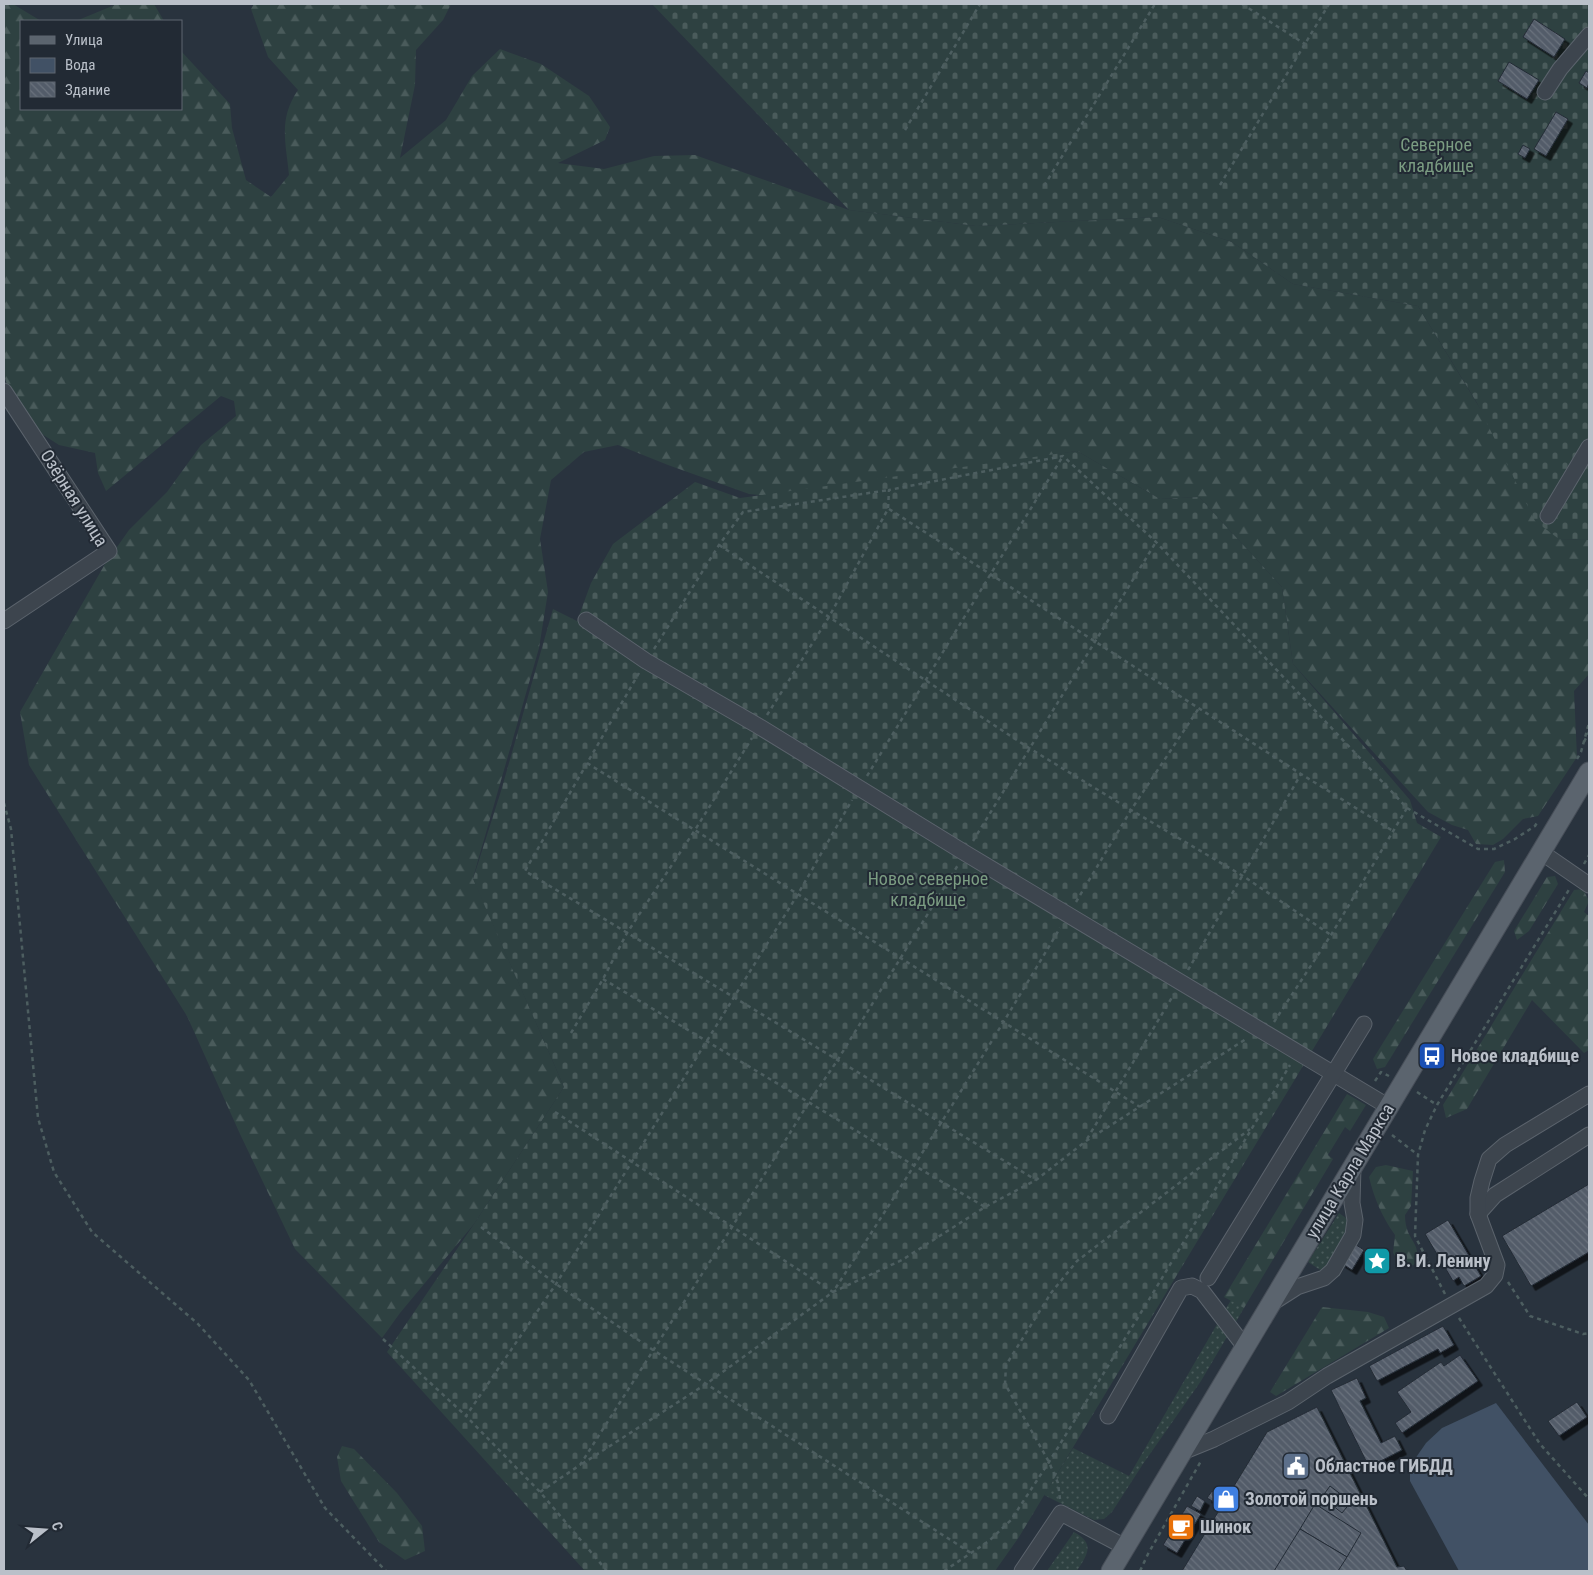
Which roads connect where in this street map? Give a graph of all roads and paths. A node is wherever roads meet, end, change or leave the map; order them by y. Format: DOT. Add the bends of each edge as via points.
graph roads {
  1 [pos="980,4"];
  2 [pos="1155,4"];
  3 [pos="1242,4"];
  4 [pos="1329,4"];
  5 [pos="1589,35"];
  6 [pos="1305,44"];
  7 [pos="1545,92"];
  8 [pos="905,130"];
  9 [pos="1220,185"];
  10 [pos="1044,186"];
  11 [pos="4,391"];
  12 [pos="1589,447"];
  13 [pos="1064,456"];
  14 [pos="889,490"];
  15 [pos="888,509"];
  16 [pos="1548,516"];
  17 [pos="1156,542"];
  18 [pos="719,545"];
  19 [pos="992,574"];
  20 [pos="829,617"];
  21 [pos="4,620"];
  22 [pos="586,620"];
  23 [pos="1095,641"];
  24 [pos="646,661"];
  25 [pos="926,680"];
  26 [pos="1199,708"];
  27 [pos="1589,723"];
  28 [pos="760,727"];
  29 [pos="1589,732"];
  30 [pos="1582,746"];
  31 [pos="1030,748"];
  32 [pos="587,763"];
  33 [pos="1583,766"];
  34 [pos="1301,774"];
  35 [pos="860,787"];
  36 [pos="4,803"];
  37 [pos="1407,808"];
  38 [pos="1131,810"];
  39 [pos="1539,820"];
  40 [pos="695,830"];
  41 [pos="1393,831"];
  42 [pos="1541,852"];
  43 [pos="965,853"];
  44 [pos="1243,876"];
  45 [pos="1589,885"];
  46 [pos="798,894"];
  47 [pos="1069,914"];
  48 [pos="627,932"];
  49 [pos="1330,935"];
  50 [pos="901,958"];
  51 [pos="603,979"];
  52 [pos="1180,982"];
  53 [pos="734,997"];
  54 [pos="1004,1022"];
  55 [pos="1364,1024"];
  56 [pos="1263,1032"];
  57 [pos="571,1033"];
  58 [pos="706,1041"];
  59 [pos="1297,1052"];
  60 [pos="837,1061"];
  61 [pos="1332,1074"];
  62 [pos="1115,1091"];
  63 [pos="1589,1094"];
  64 [pos="809,1102"];
  65 [pos="1140,1106"];
  66 [pos="1389,1107"];
  67 [pos="555,1112"];
  68 [pos="941,1124"];
  69 [pos="1379,1124"];
  70 [pos="1252,1128"];
  71 [pos="1589,1135"];
  72 [pos="1086,1141"];
  73 [pos="1418,1156"];
  74 [pos="632,1162"];
  75 [pos="915,1166"];
  76 [pos="1353,1166"];
  77 [pos="1036,1180"];
  78 [pos="985,1206"];
  79 [pos="1478,1214"];
  80 [pos="481,1227"];
  81 [pos="732,1227"];
  82 [pos="1497,1265"];
  83 [pos="1208,1278"];
  84 [pos="556,1284"];
  85 [pos="833,1292"];
  86 [pos="1271,1304"];
  87 [pos="1589,1333"];
  88 [pos="383,1339"];
  89 [pos="1245,1347"];
  90 [pos="653,1350"];
  91 [pos="706,1384"];
  92 [pos="466,1416"];
  93 [pos="1108,1416"];
  94 [pos="1214,1438"];
  95 [pos="1182,1452"];
  96 [pos="1049,1462"];
  97 [pos="580,1465"];
  98 [pos="540,1492"];
  99 [pos="1061,1513"];
  100 [pos="1125,1547"];
  101 [pos="972,1553"];
  102 [pos="386,1571"];
  103 [pos="607,1571"];
  104 [pos="944,1571"];
  105 [pos="1022,1571"];
  106 [pos="1111,1571"];
  107 [pos="1140,1571"];
  1 -- 8 [label="path"];
  2 -- 10 [label="path"];
  3 -- 6 [label="path"];
  4 -- 6 [label="path"];
  5 -- 7 [label="street"];
  6 -- 9 [label="path"];
  11 -- 21 [label="street, Озёрная улица" via="109,551"];
  12 -- 16 [label="street"];
  13 -- 14 [label="path"];
  13 -- 17 [label="path"];
  13 -- 19 [label="path"];
  14 -- 15 [label="path"];
  14 -- 18 [label="path" via="743,512"];
  15 -- 19 [label="path"];
  15 -- 20 [label="path"];
  17 -- 23 [label="path"];
  17 -- 37 [label="path"];
  18 -- 20 [label="path"];
  18 -- 24 [label="path"];
  19 -- 23 [label="path"];
  19 -- 25 [label="path"];
  20 -- 25 [label="path"];
  20 -- 28 [label="path"];
  22 -- 24 [label="street"];
  23 -- 26 [label="path"];
  23 -- 31 [label="path"];
  24 -- 28 [label="street"];
  24 -- 32 [label="path"];
  25 -- 31 [label="path"];
  25 -- 35 [label="path"];
  26 -- 34 [label="path"];
  26 -- 38 [label="path"];
  27 -- 30 [label="path"];
  28 -- 35 [label="street"];
  28 -- 40 [label="path"];
  29 -- 30 [label="path"];
  30 -- 33 [label="path"];
  31 -- 38 [label="path"];
  31 -- 43 [label="path"];
  32 -- 40 [label="path"];
  32 -- 48 [label="path" via="525,872"];
  33 -- 42 [label="main road, улица Карла Маркса"];
  34 -- 41 [label="path"];
  34 -- 44 [label="path"];
  35 -- 43 [label="street"];
  35 -- 46 [label="path"];
  36 -- 102 [label="path" via="11,829 38,1118 54,1172 92,1232 198,1324 249,1380 325,1508"];
  37 -- 39 [label="path" via="1478,849 1494,849 1515,839"];
  37 -- 41 [label="path"];
  38 -- 44 [label="path"];
  38 -- 47 [label="path"];
  40 -- 46 [label="path"];
  40 -- 48 [label="path"];
  41 -- 49 [label="path"];
  42 -- 45 [label="street"];
  42 -- 66 [label="main road, улица Карла Маркса"];
  43 -- 47 [label="street"];
  43 -- 50 [label="path"];
  44 -- 49 [label="path"];
  44 -- 52 [label="path"];
  46 -- 50 [label="path"];
  46 -- 53 [label="path"];
  47 -- 52 [label="street"];
  47 -- 54 [label="path"];
  48 -- 51 [label="path"];
  48 -- 53 [label="path"];
  49 -- 56 [label="path"];
  50 -- 54 [label="path"];
  50 -- 60 [label="path"];
  51 -- 57 [label="path"];
  51 -- 58 [label="path"];
  52 -- 56 [label="street"];
  52 -- 62 [label="path"];
  53 -- 58 [label="path"];
  53 -- 60 [label="path"];
  54 -- 62 [label="path"];
  54 -- 68 [label="path"];
  55 -- 61 [label="street"];
  56 -- 59 [label="street"];
  56 -- 65 [label="path"];
  58 -- 64 [label="path"];
  58 -- 74 [label="path"];
  59 -- 61 [label="street"];
  59 -- 70 [label="path"];
  60 -- 64 [label="path"];
  60 -- 68 [label="path"];
  61 -- 66 [label="street"];
  61 -- 83 [label="street"];
  62 -- 65 [label="path"];
  62 -- 72 [label="path"];
  63 -- 79 [label="street" via="1505,1145 1489,1159 1478,1198"];
  64 -- 75 [label="path"];
  64 -- 81 [label="path"];
  65 -- 72 [label="path"];
  66 -- 69 [label="main road, улица Карла Маркса"];
  67 -- 74 [label="path"];
  68 -- 75 [label="path"];
  68 -- 77 [label="path"];
  69 -- 73 [label="path"];
  69 -- 76 [label="main road, улица Карла Маркса"];
  70 -- 96 [label="path"];
  70 -- 96 [label="path" via="1077,1261 1051,1293 1006,1365 1005,1384"];
  71 -- 79 [label="street" via="1495,1195"];
  72 -- 77 [label="path"];
  74 -- 81 [label="path"];
  74 -- 84 [label="path"];
  75 -- 78 [label="path"];
  75 -- 85 [label="path"];
  76 -- 86 [label="main road, улица Карла Маркса"];
  76 -- 86 [label="street" via="1353,1235 1333,1270 1324,1278 1297,1287"];
  77 -- 78 [label="path"];
  78 -- 85 [label="path" via="902,1260"];
  79 -- 82 [label="street"];
  80 -- 84 [label="path"];
  81 -- 85 [label="path"];
  81 -- 90 [label="path"];
  82 -- 87 [label="path" via="1530,1316 1583,1334"];
  82 -- 94 [label="street" via="1495,1275 1486,1286 1327,1376 1288,1402"];
  84 -- 90 [label="path"];
  84 -- 92 [label="path"];
  85 -- 91 [label="path"];
  86 -- 89 [label="main road, улица Карла Маркса"];
  88 -- 92 [label="path"];
  89 -- 93 [label="street" via="1202,1291 1192,1286 1181,1288"];
  89 -- 95 [label="main road, улица Карла Маркса"];
  90 -- 91 [label="path"];
  90 -- 97 [label="path"];
  91 -- 97 [label="path"];
  91 -- 101 [label="path"];
  92 -- 98 [label="path"];
  94 -- 95 [label="street"];
  94 -- 107 [label="path"];
  95 -- 100 [label="main road, улица Карла Маркса"];
  96 -- 99 [label="path" via="1058,1483"];
  96 -- 101 [label="path" via="1011,1520"];
  97 -- 98 [label="path"];
  98 -- 103 [label="path"];
  99 -- 100 [label="street"];
  99 -- 105 [label="street"];
  100 -- 106 [label="main road, улица Карла Маркса"];
  101 -- 104 [label="path"];
}
